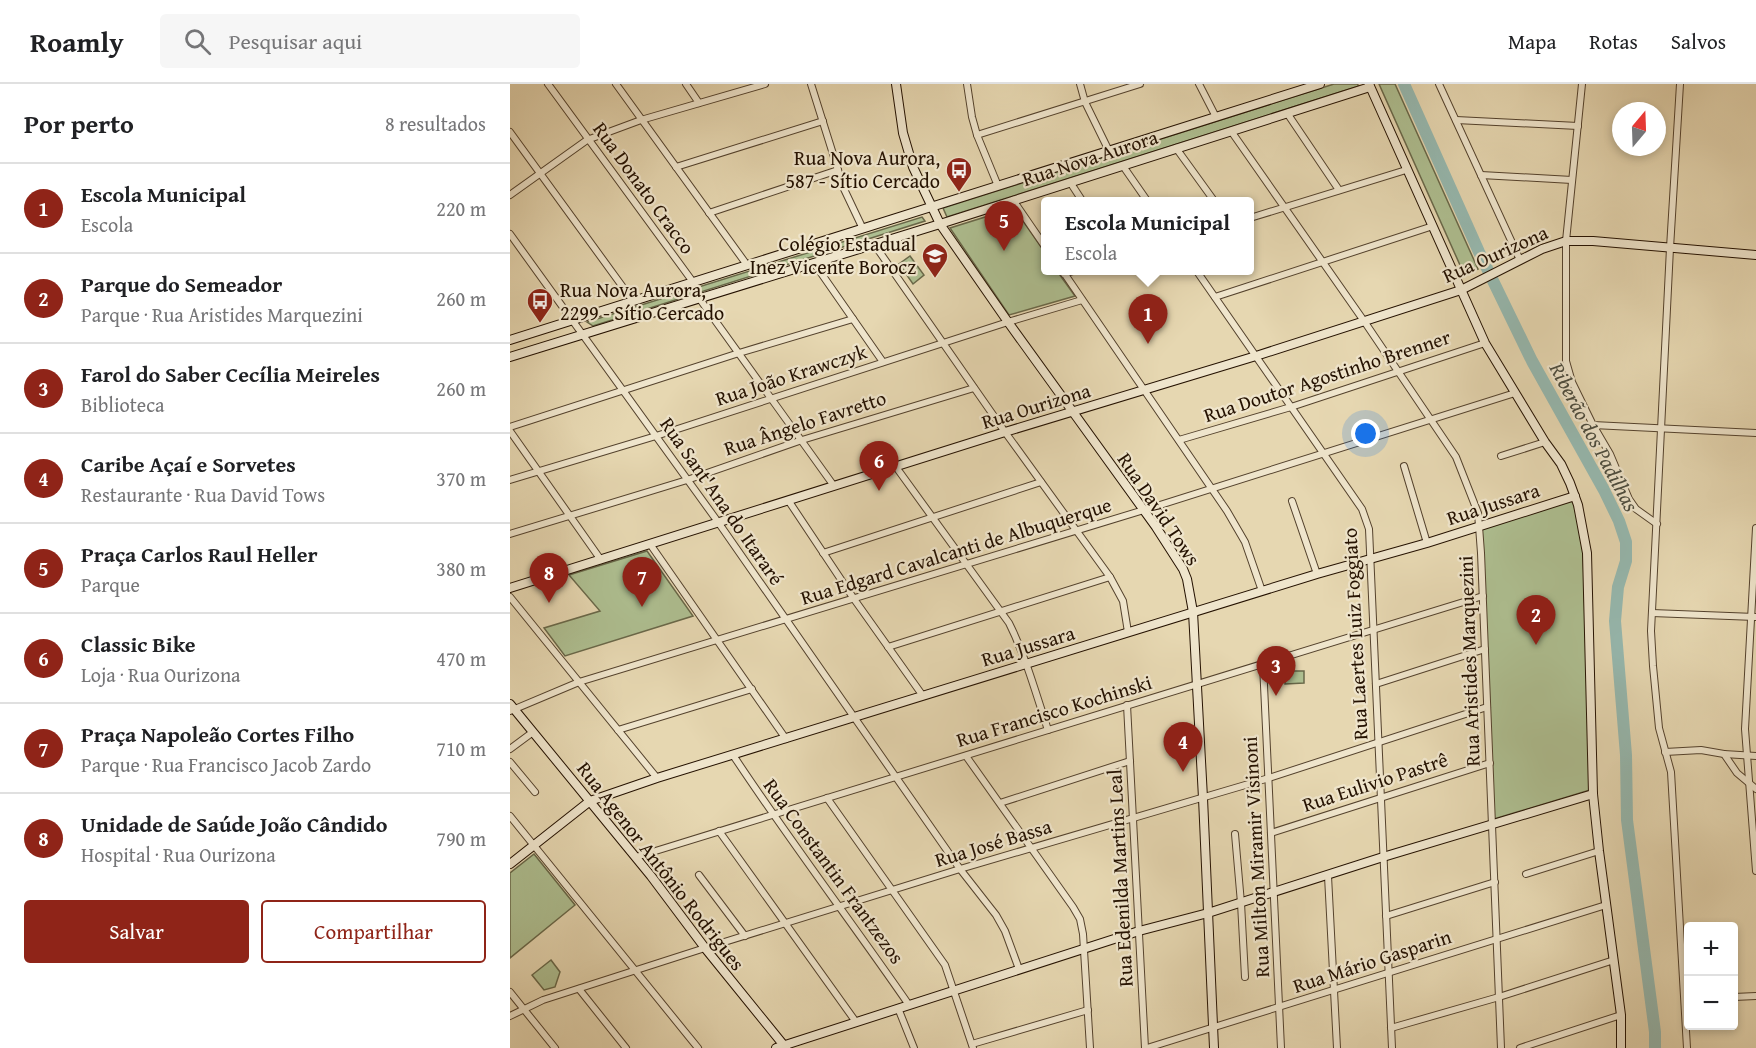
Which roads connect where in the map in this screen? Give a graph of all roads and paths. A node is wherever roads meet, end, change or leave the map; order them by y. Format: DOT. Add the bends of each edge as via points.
graph roads {
  1 [pos="548,84"];
  2 [pos="616,84"];
  3 [pos="686,84"];
  4 [pos="811,84"];
  5 [pos="897,84"];
  6 [pos="967,84"];
  7 [pos="1080,84"];
  8 [pos="1140,84"];
  9 [pos="1199,84"];
  10 [pos="1320,84"];
  11 [pos="1439,84"];
  12 [pos="1582,84"];
  13 [pos="1680,84"];
  14 [pos="759,85"];
  15 [pos="1369,86"];
  16 [pos="1085,102"];
  17 [pos="699,103"];
  18 [pos="1287,113"];
  19 [pos="1216,117"];
  20 [pos="641,120"];
  21 [pos="1456,120"];
  22 [pos="823,121"];
  23 [pos="1578,126"];
  24 [pos="1231,131"];
  25 [pos="510,132"];
  26 [pos="977,135"];
  27 [pos="588,140"];
  28 [pos="1176,148"];
  29 [pos="1109,151"];
  30 [pos="1122,166"];
  31 [pos="676,167"];
  32 [pos="838,170"];
  33 [pos="1048,170"];
  34 [pos="1406,170"];
  35 [pos="540,173"];
  36 [pos="1030,176"];
  37 [pos="1481,176"];
  38 [pos="1572,180"];
  39 [pos="1070,182"];
  40 [pos="998,186"];
  41 [pos="1055,186"];
  42 [pos="1339,190"];
  43 [pos="1039,192"];
  44 [pos="510,195"];
  45 [pos="1080,197"];
  46 [pos="1145,197"];
  47 [pos="1212,197"];
  48 [pos="1013,200"];
  49 [pos="932,207"];
  50 [pos="1285,207"];
  51 [pos="709,213"];
  52 [pos="1254,217"];
  53 [pos="940,224"];
  54 [pos="1433,226"];
  55 [pos="863,229"];
  56 [pos="510,234"];
  57 [pos="1041,241"];
  58 [pos="1566,241"];
  59 [pos="874,244"];
  60 [pos="1670,248"];
  61 [pos="1756,255"];
  62 [pos="777,256"];
  63 [pos="1520,260"];
  64 [pos="1323,262"];
  65 [pos="814,263"];
  66 [pos="747,265"];
  67 [pos="783,273"];
  68 [pos="1065,275"];
  69 [pos="1200,275"];
  70 [pos="1457,280"];
  71 [pos="693,282"];
  72 [pos="1461,290"];
  73 [pos="1448,294"];
  74 [pos="1215,297"];
  75 [pos="699,298"];
  76 [pos="1082,300"];
  77 [pos="633,301"];
  78 [pos="853,319"];
  79 [pos="572,320"];
  80 [pos="1364,321"];
  81 [pos="1008,322"];
  82 [pos="583,334"];
  83 [pos="510,339"];
  84 [pos="942,343"];
  85 [pos="1485,343"];
  86 [pos="739,353"];
  87 [pos="1256,356"];
  88 [pos="510,357"];
  89 [pos="884,362"];
  90 [pos="1399,372"];
  91 [pos="974,388"];
  92 [pos="1144,390"];
  93 [pos="624,392"];
  94 [pos="1515,393"];
  95 [pos="772,398"];
  96 [pos="1291,407"];
  97 [pos="1072,412"];
  98 [pos="1431,419"];
  99 [pos="1593,425"];
  100 [pos="1662,428"];
  101 [pos="510,429"];
  102 [pos="1005,432"];
  103 [pos="1756,433"];
  104 [pos="656,436"];
  105 [pos="802,440"];
  106 [pos="1179,440"];
  107 [pos="1545,442"];
  108 [pos="1322,453"];
  109 [pos="1501,456"];
  110 [pos="1404,466"];
  111 [pos="896,467"];
  112 [pos="538,471"];
  113 [pos="510,480"];
  114 [pos="687,480"];
  115 [pos="1041,482"];
  116 [pos="834,486"];
  117 [pos="1212,488"];
  118 [pos="1575,496"];
  119 [pos="788,501"];
  120 [pos="1292,501"];
  121 [pos="1144,510"];
  122 [pos="570,516"];
  123 [pos="933,517"];
  124 [pos="718,522"];
  125 [pos="1657,524"];
  126 [pos="1479,526"];
  127 [pos="1756,528"];
  128 [pos="1076,531"];
  129 [pos="510,534"];
  130 [pos="1427,543"];
  131 [pos="650,544"];
  132 [pos="823,553"];
  133 [pos="1371,559"];
  134 [pos="601,560"];
  135 [pos="967,565"];
  136 [pos="1317,574"];
  137 [pos="1110,577"];
  138 [pos="510,588"];
  139 [pos="1262,591"];
  140 [pos="1483,596"];
  141 [pos="510,597"];
  142 [pos="854,599"];
  143 [pos="1000,611"];
  144 [pos="1192,612"];
  145 [pos="1652,613"];
  146 [pos="1754,617"];
  147 [pos="786,620"];
  148 [pos="1373,629"];
  149 [pos="1128,632"];
  150 [pos="719,640"];
  151 [pos="888,647"];
  152 [pos="1485,649"];
  153 [pos="1027,664"];
  154 [pos="1263,664"];
  155 [pos="579,682"];
  156 [pos="1197,684"];
  157 [pos="1376,684"];
  158 [pos="752,689"];
  159 [pos="923,696"];
  160 [pos="1127,705"];
  161 [pos="1487,707"];
  162 [pos="511,708"];
  163 [pos="855,718"];
  164 [pos="618,730"];
  165 [pos="1048,730"];
  166 [pos="533,732"];
  167 [pos="786,739"];
  168 [pos="1378,743"];
  169 [pos="510,749"];
  170 [pos="1665,752"];
  171 [pos="1724,754"];
  172 [pos="733,755"];
  173 [pos="966,756"];
  174 [pos="1746,756"];
  175 [pos="1756,756"];
  176 [pos="1131,761"];
  177 [pos="510,762"];
  178 [pos="1490,763"];
  179 [pos="896,777"];
  180 [pos="657,778"];
  181 [pos="1269,778"];
  182 [pos="1749,783"];
  183 [pos="1756,789"];
  184 [pos="535,792"];
  185 [pos="1593,794"];
  186 [pos="827,798"];
  187 [pos="1203,798"];
  188 [pos="1381,799"];
  189 [pos="590,801"];
  190 [pos="1000,803"];
  191 [pos="772,815"];
  192 [pos="510,816"];
  193 [pos="1134,818"];
  194 [pos="1492,824"];
  195 [pos="719,831"];
  196 [pos="1271,833"];
  197 [pos="1235,834"];
  198 [pos="534,845"];
  199 [pos="1032,848"];
  200 [pos="1599,851"];
  201 [pos="636,857"];
  202 [pos="1383,857"];
  203 [pos="510,864"];
  204 [pos="960,869"];
  205 [pos="1756,871"];
  206 [pos="1526,874"];
  207 [pos="699,875"];
  208 [pos="1328,876"];
  209 [pos="1494,882"];
  210 [pos="892,890"];
  211 [pos="1274,893"];
  212 [pos="1241,903"];
  213 [pos="1606,905"];
  214 [pos="840,906"];
  215 [pos="1208,913"];
  216 [pos="1386,916"];
  217 [pos="785,923"];
  218 [pos="1139,931"];
  219 [pos="745,936"];
  220 [pos="1497,939"];
  221 [pos="705,948"];
  222 [pos="1084,950"];
  223 [pos="1614,960"];
  224 [pos="1019,969"];
  225 [pos="636,970"];
  226 [pos="1389,972"];
  227 [pos="1685,976"];
  228 [pos="1245,977"];
  229 [pos="579,989"];
  230 [pos="1334,990"];
  231 [pos="955,991"];
  232 [pos="510,992"];
  233 [pos="1756,996"];
  234 [pos="1499,997"];
  235 [pos="1738,997"];
  236 [pos="909,1005"];
  237 [pos="1279,1007"];
  238 [pos="523,1008"];
  239 [pos="898,1008"];
  240 [pos="1088,1010"];
  241 [pos="1621,1015"];
  242 [pos="510,1016"];
  243 [pos="856,1022"];
  244 [pos="1213,1026"];
  245 [pos="1391,1028"];
  246 [pos="1687,1030"];
  247 [pos="972,1046"];
  248 [pos="782,1047"];
  249 [pos="555,1048"];
  250 [pos="626,1048"];
  251 [pos="698,1048"];
  252 [pos="914,1048"];
  253 [pos="1090,1048"];
  254 [pos="1146,1048"];
  255 [pos="1214,1048"];
  256 [pos="1281,1048"];
  257 [pos="1337,1048"];
  258 [pos="1392,1048"];
  259 [pos="1501,1048"];
  260 [pos="1520,1048"];
  261 [pos="1622,1048"];
  262 [pos="1687,1048"];
  1 -- 27 [label="street, Rua Donato Cracco"];
  2 -- 20 [label="street"];
  3 -- 17 [label="street"];
  4 -- 22 [label="street"];
  5 -- 49 [label="street, Rua David Tows" via="903,133 913,167"];
  6 -- 26 [label="street"];
  7 -- 16 [label="street"];
  8 -- 16 [label="street"];
  9 -- 19 [label="street"];
  10 -- 19 [label="street, Rua Nova Aurora"];
  11 -- 21 [label="street"];
  12 -- 23 [label="street"];
  13 -- 60 [label="street"];
  14 -- 17 [label="street"];
  15 -- 18 [label="street, Rua Nova Aurora"];
  15 -- 34 [label="street"];
  16 -- 26 [label="street"];
  16 -- 29 [label="street"];
  17 -- 20 [label="street"];
  18 -- 24 [label="street, Rua Nova Aurora"];
  18 -- 42 [label="street"];
  19 -- 29 [label="street, Rua Nova Aurora"];
  20 -- 27 [label="street"];
  20 -- 31 [label="street"];
  21 -- 23 [label="street"];
  21 -- 37 [label="street"];
  22 -- 31 [label="street"];
  22 -- 32 [label="street"];
  23 -- 38 [label="street"];
  24 -- 28 [label="street, Rua Nova Aurora"];
  24 -- 50 [label="street, Rua Aristides Marquezini"];
  25 -- 35 [label="street"];
  26 -- 40 [label="street"];
  27 -- 35 [label="street"];
  27 -- 71 [label="street, Rua Donato Cracco"];
  28 -- 30 [label="street, Rua Nova Aurora"];
  28 -- 47 [label="street"];
  29 -- 33 [label="street, Rua Nova Aurora"];
  30 -- 39 [label="street, Rua Nova Aurora"];
  30 -- 46 [label="street"];
  31 -- 51 [label="street"];
  32 -- 51 [label="street"];
  32 -- 55 [label="street"];
  33 -- 36 [label="street, Rua Nova Aurora"];
  33 -- 41 [label="street" via="1046,180"];
  34 -- 42 [label="street"];
  34 -- 54 [label="street"];
  35 -- 44 [label="street"];
  35 -- 77 [label="street"];
  36 -- 40 [label="street, Rua Nova Aurora"];
  36 -- 43 [label="street" via="1039,183"];
  37 -- 38 [label="street"];
  37 -- 63 [label="street"];
  38 -- 58 [label="street"];
  39 -- 41 [label="street, Rua Nova Aurora"];
  39 -- 45 [label="street"];
  40 -- 49 [label="street, Rua Nova Aurora"];
  41 -- 43 [label="street, Rua Nova Aurora"];
  42 -- 50 [label="street"];
  43 -- 48 [label="street, Rua Nova Aurora"];
  48 -- 53 [label="street, Rua Nova Aurora"];
  48 -- 57 [label="street"];
  49 -- 53 [label="street, Rua David Tows"];
  49 -- 55 [label="street, Rua Nova Aurora"];
  50 -- 52 [label="street"];
  50 -- 64 [label="street, Rua Aristides Marquezini"];
  51 -- 66 [label="street"];
  53 -- 59 [label="street, Rua Nova Aurora"];
  53 -- 81 [label="street, Rua David Tows"];
  54 -- 64 [label="street"];
  54 -- 70 [label="street"];
  55 -- 62 [label="street, Rua Nova Aurora"];
  56 -- 79 [label="street, Rua Sant'Ana do Itararé"];
  58 -- 60 [label="street"];
  58 -- 63 [label="street, Rua Ourizona"];
  58 -- 99 [label="street" via="1566,361"];
  59 -- 65 [label="street, Rua Nova Aurora"];
  59 -- 84 [label="street"];
  60 -- 61 [label="street"];
  60 -- 100 [label="street"];
  62 -- 66 [label="street, Rua Nova Aurora"];
  62 -- 67 [label="street"];
  63 -- 72 [label="street, Rua Ourizona"];
  64 -- 74 [label="street"];
  64 -- 80 [label="street, Rua Aristides Marquezini"];
  65 -- 67 [label="street, Rua Nova Aurora"];
  65 -- 78 [label="street"];
  66 -- 71 [label="street, Rua Nova Aurora"];
  67 -- 75 [label="street, Rua Nova Aurora"];
  68 -- 76 [label="street"];
  69 -- 74 [label="street, Rua Laertes Luiz Foggiato"];
  70 -- 72 [label="street"];
  70 -- 73 [label="street"];
  71 -- 77 [label="street, Rua Nova Aurora"];
  72 -- 73 [label="street, Rua Ourizona"];
  72 -- 85 [label="street"];
  73 -- 80 [label="street, Rua Ourizona"];
  74 -- 87 [label="street, Rua Laertes Luiz Foggiato"];
  75 -- 82 [label="street, Rua Nova Aurora"];
  75 -- 86 [label="street"];
  76 -- 81 [label="street, Rua João Krawczyk"];
  76 -- 92 [label="street"];
  77 -- 79 [label="street, Rua Nova Aurora"];
  78 -- 86 [label="street"];
  78 -- 89 [label="street"];
  79 -- 82 [label="street, Rua Sant'Ana do Itararé"];
  79 -- 83 [label="street, Rua Nova Aurora"];
  80 -- 87 [label="street, Rua Ourizona"];
  80 -- 90 [label="street, Rua Aristides Marquezini"];
  81 -- 84 [label="street, Rua João Krawczyk"];
  81 -- 97 [label="street, Rua David Tows"];
  82 -- 88 [label="street, Rua Nova Aurora"];
  82 -- 93 [label="street, Rua Sant'Ana do Itararé"];
  84 -- 89 [label="street, Rua João Krawczyk"];
  84 -- 91 [label="street"];
  85 -- 90 [label="street, Rua Doutor Agostinho Brenner"];
  85 -- 94 [label="street"];
  86 -- 93 [label="street"];
  86 -- 95 [label="street"];
  87 -- 92 [label="street, Rua Ourizona"];
  87 -- 96 [label="street, Rua Laertes Luiz Foggiato"];
  89 -- 95 [label="street, Rua João Krawczyk"];
  90 -- 96 [label="street, Rua Doutor Agostinho Brenner"];
  90 -- 98 [label="street, Rua Aristides Marquezini"];
  91 -- 102 [label="street"];
  91 -- 105 [label="street, Rua Ângelo Favretto"];
  92 -- 97 [label="street, Rua Ourizona"];
  92 -- 106 [label="street"];
  93 -- 101 [label="street"];
  93 -- 104 [label="street, Rua Sant'Ana do Itararé"];
  94 -- 98 [label="street, Rua Edgard Cavalcanti de Albuquerque"];
  94 -- 107 [label="street"];
  95 -- 104 [label="street, Rua João Krawczyk"];
  95 -- 105 [label="street"];
  96 -- 106 [label="street, Rua Doutor Agostinho Brenner"];
  96 -- 108 [label="street, Rua Laertes Luiz Foggiato"];
  97 -- 102 [label="street, Rua Ourizona"];
  97 -- 121 [label="street, Rua David Tows"];
  98 -- 108 [label="street, Rua Edgard Cavalcanti de Albuquerque"];
  98 -- 126 [label="street, Rua Aristides Marquezini" via="1456,457 1478,513"];
  99 -- 100 [label="street"];
  99 -- 125 [label="street" via="1633,504"];
  100 -- 103 [label="street"];
  100 -- 125 [label="street"];
  101 -- 112 [label="street"];
  102 -- 111 [label="street, Rua Ourizona"];
  102 -- 115 [label="street"];
  104 -- 112 [label="street, Rua João Krawczyk"];
  104 -- 114 [label="street, Rua Sant'Ana do Itararé"];
  105 -- 114 [label="street, Rua Ângelo Favretto"];
  105 -- 116 [label="street"];
  106 -- 117 [label="street"];
  107 -- 109 [label="street"];
  107 -- 118 [label="street" via="1561,464"];
  108 -- 117 [label="street, Rua Edgard Cavalcanti de Albuquerque"];
  108 -- 133 [label="street, Rua Laertes Luiz Foggiato" via="1362,509 1369,529"];
  110 -- 130 [label="street"];
  111 -- 116 [label="street, Rua Ourizona"];
  111 -- 123 [label="street"];
  112 -- 113 [label="street, Rua João Krawczyk"];
  112 -- 122 [label="street"];
  114 -- 122 [label="street, Rua Ângelo Favretto"];
  114 -- 124 [label="street, Rua Sant'Ana do Itararé"];
  115 -- 123 [label="street"];
  115 -- 128 [label="street"];
  116 -- 119 [label="street, Rua Ourizona"];
  117 -- 121 [label="street, Rua Edgard Cavalcanti de Albuquerque"];
  117 -- 139 [label="street" via="1245,542"];
  118 -- 126 [label="street, Rua Jussara"];
  118 -- 185 [label="street" via="1587,553"];
  119 -- 124 [label="street, Rua Ourizona"];
  119 -- 132 [label="street"];
  120 -- 136 [label="street"];
  121 -- 128 [label="street, Rua Edgard Cavalcanti de Albuquerque"];
  121 -- 144 [label="street, Rua David Tows" via="1183,569"];
  122 -- 129 [label="street, Rua Ângelo Favretto"];
  122 -- 134 [label="street"];
  123 -- 132 [label="street"];
  123 -- 135 [label="street"];
  124 -- 131 [label="street, Rua Ourizona"];
  124 -- 147 [label="street, Rua Sant'Ana do Itararé"];
  125 -- 145 [label="street"];
  126 -- 130 [label="street, Rua Jussara"];
  126 -- 140 [label="street, Rua Aristides Marquezini"];
  127 -- 146 [label="street"];
  128 -- 135 [label="street, Rua Edgard Cavalcanti de Albuquerque"];
  128 -- 137 [label="street"];
  130 -- 133 [label="street, Rua Jussara"];
  131 -- 134 [label="street, Rua Ourizona"];
  131 -- 150 [label="street"];
  132 -- 142 [label="street"];
  133 -- 136 [label="street, Rua Jussara"];
  133 -- 148 [label="street, Rua Laertes Luiz Foggiato"];
  134 -- 138 [label="street, Rua Ourizona"];
  135 -- 142 [label="street, Rua Edgard Cavalcanti de Albuquerque"];
  135 -- 143 [label="street"];
  136 -- 139 [label="street, Rua Jussara"];
  137 -- 143 [label="street"];
  137 -- 149 [label="street" via="1123,601"];
  139 -- 144 [label="street, Rua Jussara"];
  140 -- 148 [label="street, Rua Francisco Kochinski"];
  140 -- 152 [label="street, Rua Aristides Marquezini"];
  141 -- 155 [label="street"];
  142 -- 147 [label="street, Rua Edgard Cavalcanti de Albuquerque"];
  142 -- 151 [label="street"];
  143 -- 151 [label="street"];
  143 -- 153 [label="street"];
  144 -- 149 [label="street, Rua Jussara"];
  144 -- 156 [label="street, Rua David Tows"];
  145 -- 146 [label="street"];
  145 -- 170 [label="street" via="1652,658"];
  146 -- 174 [label="street"];
  147 -- 150 [label="street, Rua Edgard Cavalcanti de Albuquerque"];
  147 -- 163 [label="street, Rua Sant'Ana do Itararé"];
  148 -- 154 [label="street, Rua Francisco Kochinski"];
  148 -- 157 [label="street, Rua Laertes Luiz Foggiato"];
  149 -- 153 [label="street, Rua Jussara"];
  150 -- 155 [label="street, Rua Edgard Cavalcanti de Albuquerque"];
  150 -- 158 [label="street"];
  151 -- 159 [label="street"];
  152 -- 157 [label="street"];
  152 -- 161 [label="street, Rua Aristides Marquezini"];
  153 -- 159 [label="street, Rua Jussara"];
  153 -- 165 [label="street"];
  154 -- 156 [label="street, Rua Francisco Kochinski"];
  154 -- 181 [label="street, Rua Milton Miramir Visinoni"];
  155 -- 162 [label="street, Rua Edgard Cavalcanti de Albuquerque"];
  155 -- 164 [label="street"];
  156 -- 160 [label="street, Rua Francisco Kochinski"];
  156 -- 187 [label="street, Rua David Tows"];
  157 -- 168 [label="street, Rua Laertes Luiz Foggiato"];
  158 -- 164 [label="street"];
  158 -- 167 [label="street"];
  159 -- 163 [label="street, Rua Jussara"];
  160 -- 165 [label="street, Rua Francisco Kochinski"];
  160 -- 176 [label="street, Rua Edenilda Martins Leal"];
  161 -- 168 [label="street, Rua José Bassa"];
  161 -- 178 [label="street, Rua Aristides Marquezini"];
  162 -- 166 [label="street, Rua Agenor Antônio Rodrigues"];
  163 -- 167 [label="street, Rua Jussara"];
  163 -- 179 [label="street, Rua Sant'Ana do Itararé"];
  164 -- 180 [label="street"];
  165 -- 173 [label="street, Rua Francisco Kochinski"];
  166 -- 169 [label="street"];
  166 -- 189 [label="street, Rua Agenor Antônio Rodrigues"];
  167 -- 172 [label="street, Rua Jussara"];
  168 -- 181 [label="street, Rua José Bassa"];
  168 -- 188 [label="street, Rua Laertes Luiz Foggiato"];
  170 -- 171 [label="street" via="1701,750"];
  170 -- 227 [label="street" via="1671,772"];
  171 -- 174 [label="street"];
  171 -- 182 [label="street"];
  172 -- 180 [label="street, Rua Jussara"];
  172 -- 191 [label="street, Rua Constantin Frantzezos"];
  173 -- 179 [label="street, Rua Francisco Kochinski"];
  173 -- 190 [label="street"];
  174 -- 175 [label="street"];
  174 -- 182 [label="street"];
  176 -- 190 [label="street"];
  176 -- 193 [label="street, Rua Edenilda Martins Leal"];
  177 -- 184 [label="street"];
  178 -- 188 [label="street, Rua Eulivio Pastrê"];
  178 -- 194 [label="street, Rua Aristides Marquezini"];
  179 -- 186 [label="street, Rua Francisco Kochinski"];
  179 -- 204 [label="street, Rua Sant'Ana do Itararé"];
  180 -- 189 [label="street, Rua Jussara"];
  181 -- 187 [label="street, Rua José Bassa"];
  181 -- 196 [label="street, Rua Milton Miramir Visinoni"];
  182 -- 183 [label="street"];
  182 -- 205 [label="street"];
  185 -- 194 [label="street"];
  185 -- 200 [label="street"];
  186 -- 191 [label="street, Rua Francisco Kochinski"];
  186 -- 210 [label="street"];
  187 -- 193 [label="street, Rua José Bassa"];
  187 -- 215 [label="street, Rua David Tows"];
  188 -- 196 [label="street, Rua Eulivio Pastrê"];
  188 -- 202 [label="street, Rua Laertes Luiz Foggiato"];
  189 -- 198 [label="street, Rua Jussara"];
  189 -- 201 [label="street, Rua Agenor Antônio Rodrigues"];
  190 -- 199 [label="street"];
  191 -- 195 [label="street, Rua Francisco Kochinski"];
  191 -- 214 [label="street, Rua Constantin Frantzezos"];
  192 -- 198 [label="street"];
  193 -- 199 [label="street, Rua José Bassa"];
  193 -- 218 [label="street, Rua Edenilda Martins Leal"];
  194 -- 202 [label="street"];
  194 -- 209 [label="street, Rua Aristides Marquezini"];
  195 -- 201 [label="street, Rua Francisco Kochinski"];
  195 -- 217 [label="street"];
  196 -- 211 [label="street, Rua Milton Miramir Visinoni"];
  197 -- 212 [label="street"];
  198 -- 203 [label="street, Rua Jussara"];
  198 -- 225 [label="street"];
  199 -- 204 [label="street, Rua José Bassa"];
  199 -- 222 [label="street" via="1080,919"];
  200 -- 206 [label="street"];
  200 -- 213 [label="street"];
  201 -- 221 [label="street, Rua Agenor Antônio Rodrigues"];
  202 -- 208 [label="street"];
  202 -- 216 [label="street, Rua Laertes Luiz Foggiato"];
  204 -- 210 [label="street, Rua José Bassa"];
  204 -- 224 [label="street, Rua Sant'Ana do Itararé" via="996,915"];
  207 -- 219 [label="street"];
  208 -- 211 [label="street"];
  208 -- 230 [label="street"];
  209 -- 216 [label="street"];
  209 -- 220 [label="street, Rua Aristides Marquezini"];
  210 -- 214 [label="street, Rua José Bassa"];
  210 -- 231 [label="street" via="945,965"];
  211 -- 212 [label="street"];
  211 -- 237 [label="street, Rua Milton Miramir Visinoni"];
  212 -- 215 [label="street"];
  212 -- 228 [label="street"];
  213 -- 220 [label="street, Rua Mário Gasparin"];
  213 -- 223 [label="street"];
  214 -- 217 [label="street, Rua José Bassa"];
  214 -- 236 [label="street, Rua Constantin Frantzezos"];
  215 -- 218 [label="street"];
  215 -- 244 [label="street, Rua David Tows"];
  216 -- 226 [label="street, Rua Laertes Luiz Foggiato"];
  217 -- 219 [label="street, Rua José Bassa"];
  217 -- 243 [label="street"];
  218 -- 222 [label="street"];
  218 -- 254 [label="street, Rua Edenilda Martins Leal"];
  219 -- 221 [label="street, Rua José Bassa"];
  220 -- 226 [label="street, Rua Mário Gasparin"];
  220 -- 234 [label="street, Rua Aristides Marquezini"];
  221 -- 225 [label="street, Rua José Bassa"];
  221 -- 248 [label="street, Rua Agenor Antônio Rodrigues"];
  222 -- 224 [label="street"];
  222 -- 240 [label="street"];
  223 -- 234 [label="street"];
  223 -- 241 [label="street"];
  224 -- 231 [label="street"];
  225 -- 229 [label="street, Rua José Bassa"];
  225 -- 251 [label="street"];
  226 -- 230 [label="street, Rua Mário Gasparin"];
  226 -- 245 [label="street, Rua Laertes Luiz Foggiato"];
  229 -- 238 [label="street, Rua José Bassa"];
  229 -- 250 [label="street"];
  230 -- 237 [label="street, Rua Mário Gasparin"];
  230 -- 257 [label="street"];
  231 -- 236 [label="street"];
  231 -- 247 [label="street"];
  232 -- 238 [label="street"];
  233 -- 235 [label="street"];
  234 -- 245 [label="street"];
  234 -- 259 [label="street, Rua Aristides Marquezini"];
  236 -- 239 [label="street"];
  237 -- 244 [label="street, Rua Mário Gasparin"];
  237 -- 256 [label="street, Rua Milton Miramir Visinoni"];
  238 -- 242 [label="street, Rua José Bassa"];
  238 -- 249 [label="street"];
  239 -- 243 [label="street"];
  239 -- 252 [label="street"];
  240 -- 247 [label="street"];
  240 -- 253 [label="street"];
  241 -- 260 [label="street"];
  241 -- 261 [label="street"];
  243 -- 248 [label="street"];
  244 -- 254 [label="street, Rua Mário Gasparin"];
  244 -- 255 [label="street, Rua David Tows"];
  245 -- 258 [label="street, Rua Laertes Luiz Foggiato"];
  246 -- 262 [label="street"];
}
